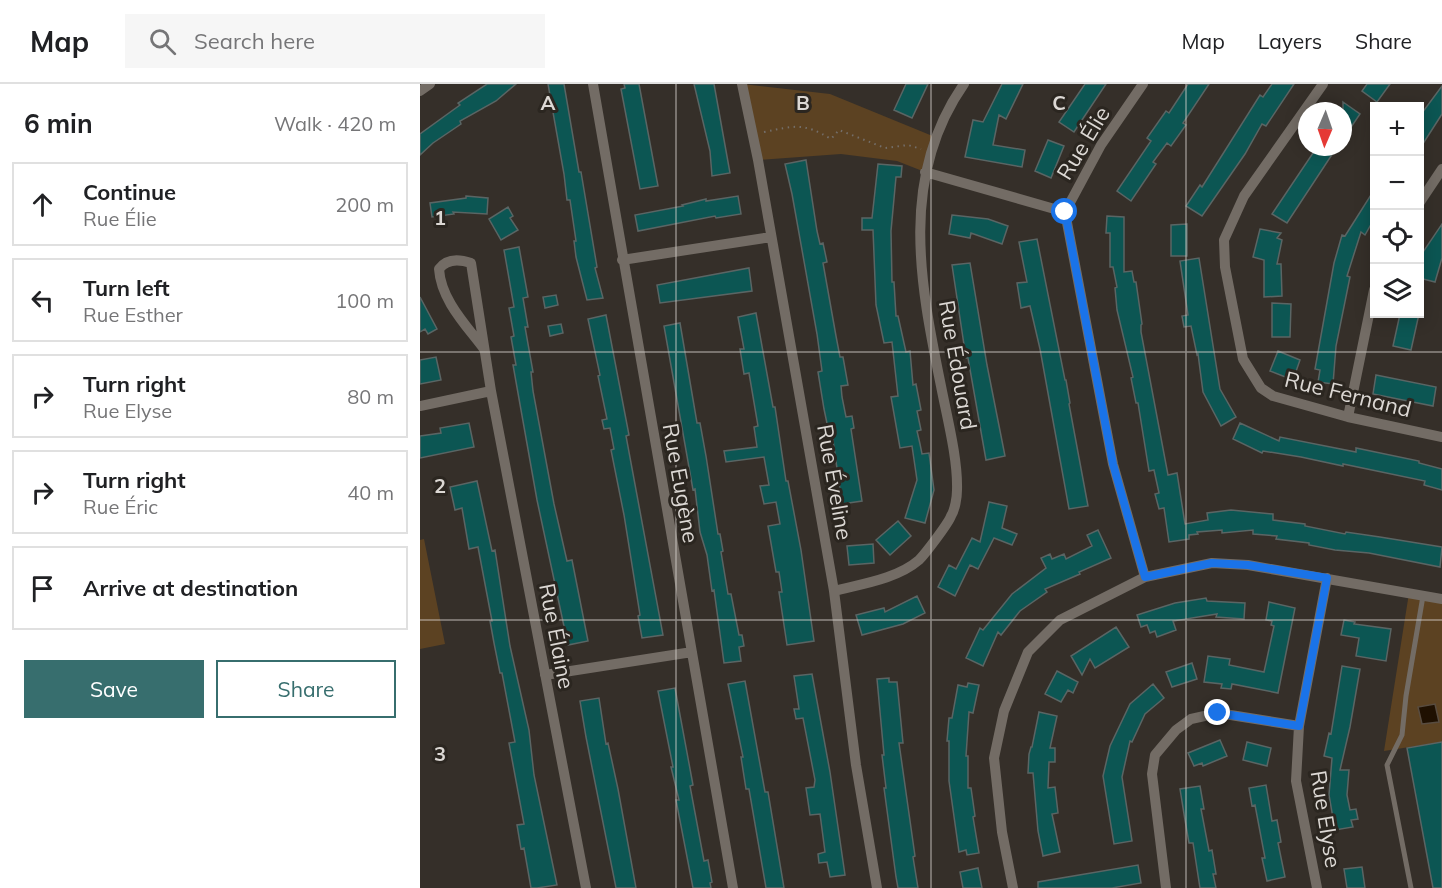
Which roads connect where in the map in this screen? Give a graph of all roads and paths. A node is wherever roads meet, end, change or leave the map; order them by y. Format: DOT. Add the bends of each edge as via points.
graph roads {
  1 [pos="430,84"];
  2 [pos="593,84"];
  3 [pos="742,84"];
  4 [pos="964,84"];
  5 [pos="1143,84"];
  6 [pos="1323,84"];
  7 [pos="420,91"];
  8 [pos="752,134"];
  9 [pos="931,152"];
  10 [pos="1442,169"];
  11 [pos="926,172"];
  12 [pos="1424,195"];
  13 [pos="1065,212"];
  14 [pos="771,237"];
  15 [pos="622,260"];
  16 [pos="1370,310"];
  17 [pos="484,349"];
  18 [pos="491,391"];
  19 [pos="420,406"];
  20 [pos="1348,417"];
  21 [pos="1442,437"];
  22 [pos="1145,577"];
  23 [pos="1327,578"];
  24 [pos="834,591"];
  25 [pos="1424,596"];
  26 [pos="1442,599"];
  27 [pos="692,652"];
  28 [pos="545,675"];
  29 [pos="1299,726"];
  30 [pos="586,888"];
  31 [pos="733,888"];
  32 [pos="877,888"];
  33 [pos="1012,888"];
  34 [pos="1166,888"];
  35 [pos="1317,888"];
  36 [pos="1411,888"];
  1 -- 7 [label="street"];
  2 -- 15 [label="street, Rue Eugène"];
  3 -- 8 [label="street, Rue Éveline"];
  4 -- 9 [label="street, Rue Édouard"];
  5 -- 13 [label="street, Rue Élie" via="1101,146"];
  6 -- 20 [label="street, Rue Fernand" via="1244,196 1224,240 1225,267 1243,359 1261,388 1273,396"];
  8 -- 9 [label="path" via="798,125 831,139 839,130 885,148 908,146"];
  8 -- 14 [label="street, Rue Éveline"];
  9 -- 11 [label="street, Rue Édouard"];
  10 -- 12 [label="street"];
  11 -- 13 [label="street"];
  11 -- 24 [label="street, Rue Édouard" via="919,223 928,318 952,439 957,490 952,516 919,560 896,574"];
  13 -- 22 [label="street, Rue Élie" via="1113,464"];
  14 -- 15 [label="street"];
  14 -- 24 [label="street, Rue Éveline"];
  15 -- 27 [label="street, Rue Eugène"];
  16 -- 20 [label="street"];
  17 -- 17 [label="street, Rue Élaine" via="471,263 458,259 442,264 438,269 440,283 453,308"];
  17 -- 18 [label="street, Rue Élaine"];
  18 -- 19 [label="street"];
  18 -- 28 [label="street, Rue Élaine"];
  20 -- 21 [label="street, Rue Fernand"];
  22 -- 23 [label="street" via="1212,563"];
  22 -- 33 [label="street" via="1060,620 1028,652 1004,711 994,758"];
  23 -- 25 [label="street"];
  23 -- 29 [label="street, Rue Elyse"];
  24 -- 32 [label="street, Rue Éveline" via="856,765"];
  25 -- 26 [label="street"];
  25 -- 36 [label="lane" via="1402,735 1387,765"];
  27 -- 28 [label="street"];
  27 -- 31 [label="street, Rue Eugène"];
  28 -- 30 [label="street, Rue Élaine"];
  29 -- 34 [label="street" via="1218,713 1191,719 1155,755 1152,774"];
  29 -- 35 [label="street, Rue Elyse" via="1296,781"];
}
